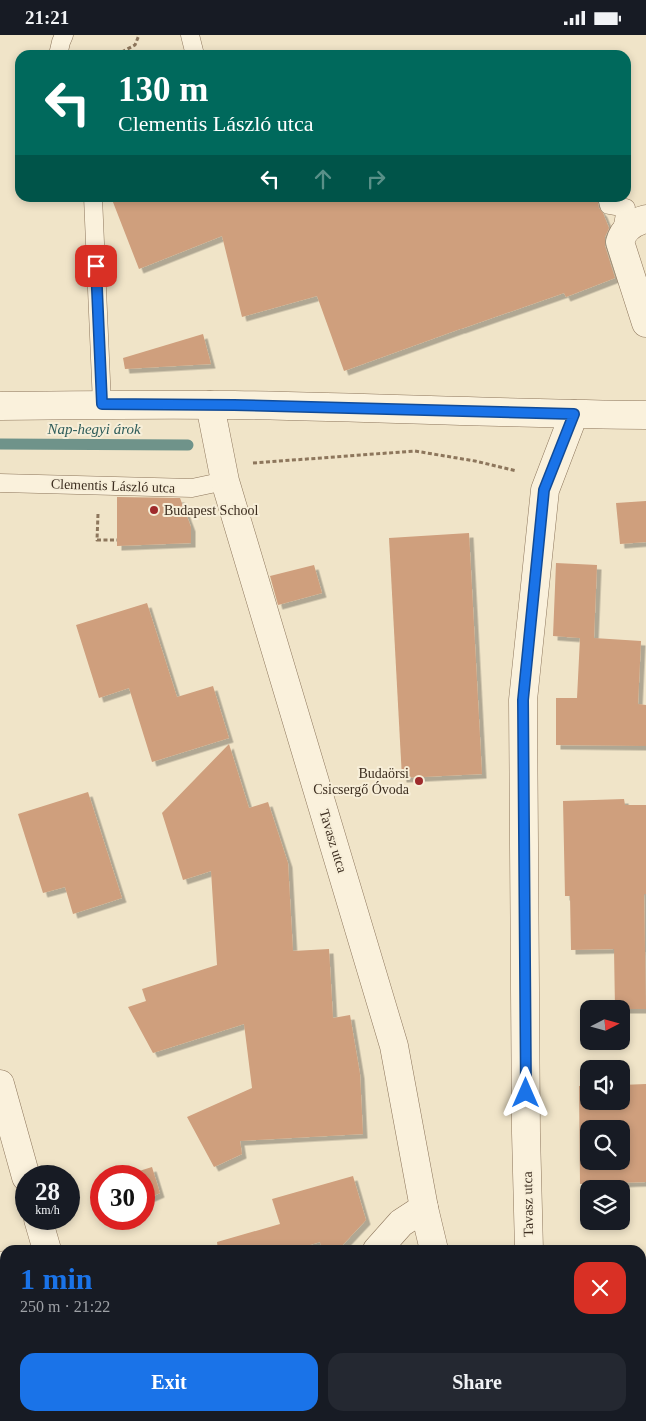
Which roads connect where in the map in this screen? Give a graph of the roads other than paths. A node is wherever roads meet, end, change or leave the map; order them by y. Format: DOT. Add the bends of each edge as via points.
graph roads {
  1 [pos="64,35"];
  2 [pos="190,35"];
  3 [pos="59,50"];
  4 [pos="194,50"];
  5 [pos="93,202"];
  6 [pos="608,202"];
  7 [pos="646,219"];
  8 [pos="620,242"];
  9 [pos="646,323"];
  10 [pos="102,404"];
  11 [pos="210,405"];
  12 [pos="0,406"];
  13 [pos="574,414"];
  14 [pos="646,415"];
  15 [pos="224,481"];
  16 [pos="0,483"];
  17 [pos="0,1084"];
  18 [pos="23,1165"];
  19 [pos="424,1208"];
  20 [pos="40,1230"];
  21 [pos="44,1245"];
  22 [pos="381,1245"];
  23 [pos="433,1245"];
  24 [pos="528,1245"];
  1 -- 3 [label="lane"];
  2 -- 4 [label="lane"];
  5 -- 10 [label="lane"];
  6 -- 8 [label="lane" via="609,205 626,208"];
  7 -- 8 [label="street" via="627,229"];
  8 -- 9 [label="street"];
  10 -- 11 [label="street"];
  10 -- 12 [label="street"];
  11 -- 13 [label="street"];
  11 -- 15 [label="street, Tavasz utca"];
  13 -- 14 [label="street"];
  13 -- 24 [label="street, Tavasz utca" via="544,490 523,700"];
  15 -- 16 [label="lane, Clementis László utca" via="192,488"];
  15 -- 19 [label="street, Tavasz utca" via="394,1046"];
  17 -- 18 [label="street"];
  19 -- 22 [label="street" via="401,1223"];
  19 -- 23 [label="street, Tavasz utca"];
  20 -- 21 [label="street"];
}
